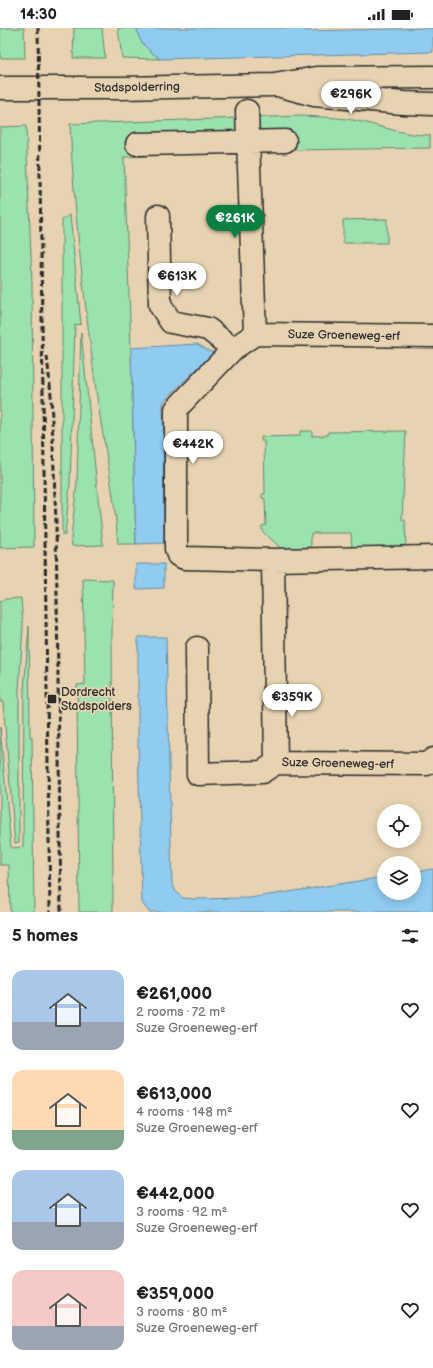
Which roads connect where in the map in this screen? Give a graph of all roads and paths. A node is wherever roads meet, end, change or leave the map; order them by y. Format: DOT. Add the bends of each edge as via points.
graph roads {
  1 [pos="433,77"];
  2 [pos="274,84"];
  3 [pos="0,88"];
  4 [pos="433,104"];
  5 [pos="246,111"];
  6 [pos="285,141"];
  7 [pos="248,142"];
  8 [pos="137,144"];
  9 [pos="158,216"];
  10 [pos="255,334"];
  11 [pos="433,336"];
  12 [pos="232,349"];
  13 [pos="433,557"];
  14 [pos="273,560"];
  15 [pos="197,648"];
  16 [pos="433,758"];
  17 [pos="276,763"];
  1 -- 2 [label="street, Stadspolderring" via="317,78"];
  2 -- 3 [label="street, Stadspolderring"];
  2 -- 4 [label="street, Stadspolderring" via="314,95"];
  5 -- 7 [label="street"];
  6 -- 7 [label="street"];
  7 -- 8 [label="street"];
  7 -- 10 [label="street"];
  9 -- 12 [label="street" via="160,305 171,322 208,329"];
  10 -- 11 [label="street, Suze Groeneweg-erf"];
  10 -- 12 [label="street"];
  12 -- 14 [label="street" via="176,409 176,549 178,555 184,558"];
  13 -- 14 [label="street"];
  14 -- 17 [label="street, Suze Groeneweg-erf"];
  15 -- 17 [label="street" via="198,774 262,772"];
  16 -- 17 [label="street, Suze Groeneweg-erf" via="426,764"];
}
